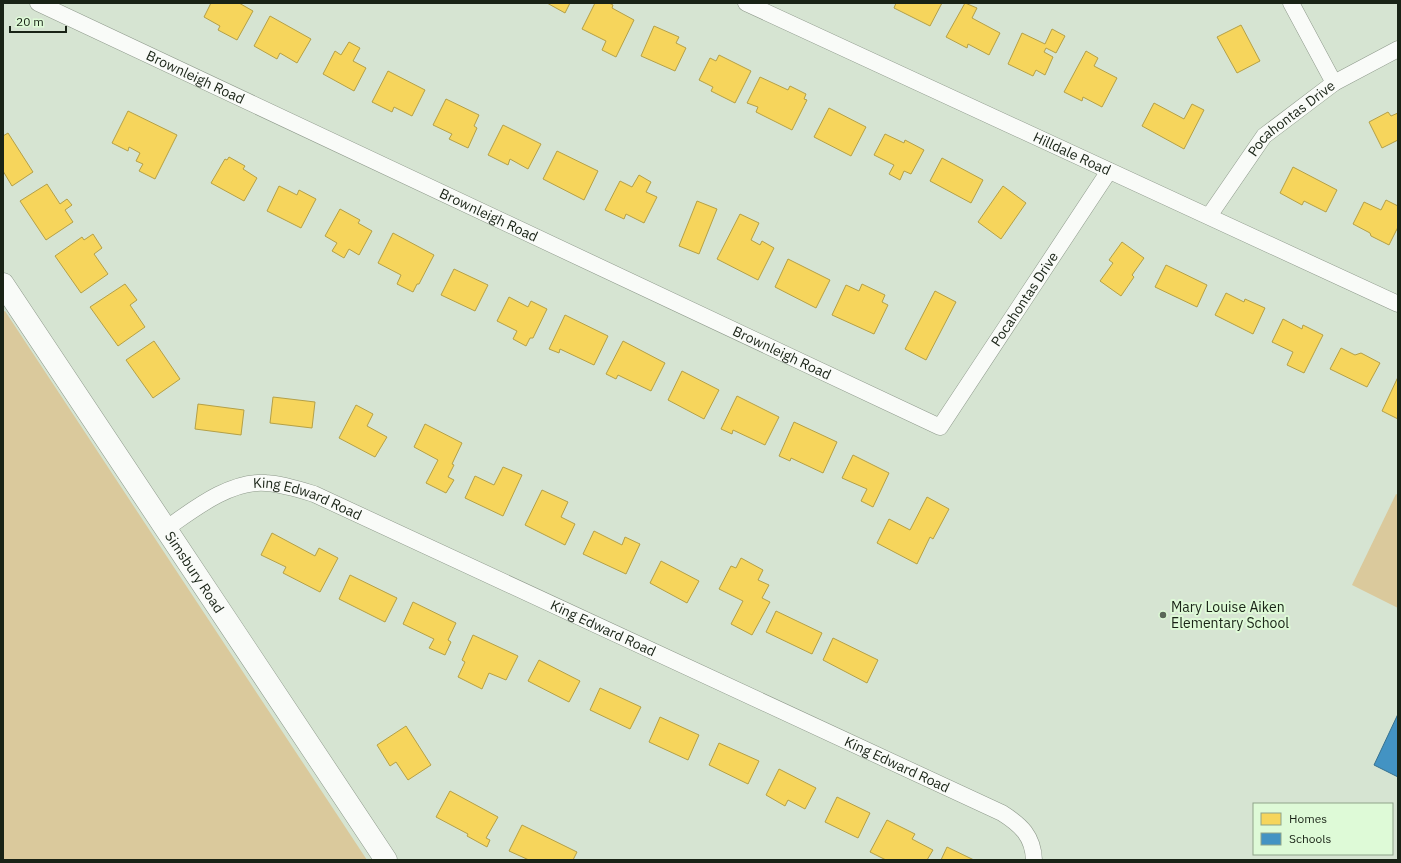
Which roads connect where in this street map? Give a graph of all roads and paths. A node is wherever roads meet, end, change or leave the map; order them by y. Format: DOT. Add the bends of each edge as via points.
graph roads {
  1 [pos="38,3"];
  2 [pos="746,3"];
  3 [pos="1291,3"];
  4 [pos="1398,49"];
  5 [pos="1334,83"];
  6 [pos="1109,171"];
  7 [pos="1209,216"];
  8 [pos="4,288"];
  9 [pos="1398,304"];
  10 [pos="940,427"];
  11 [pos="167,528"];
  12 [pos="386,860"];
  13 [pos="1034,860"];
  1 -- 10 [label="street, Brownleigh Road"];
  2 -- 6 [label="street, Hilldale Road"];
  3 -- 5 [label="street"];
  4 -- 5 [label="street, Pocahontas Drive"];
  5 -- 7 [label="street, Pocahontas Drive" via="1264,136"];
  6 -- 7 [label="street, Hilldale Road"];
  6 -- 10 [label="street, Pocahontas Drive"];
  7 -- 9 [label="street, Hilldale Road"];
  8 -- 11 [label="main road, Simsbury Road"];
  11 -- 12 [label="main road, Simsbury Road"];
  11 -- 13 [label="street, King Edward Road" via="219,494 240,486 264,482 314,494 1002,813 1024,828 1030,839"];
}
